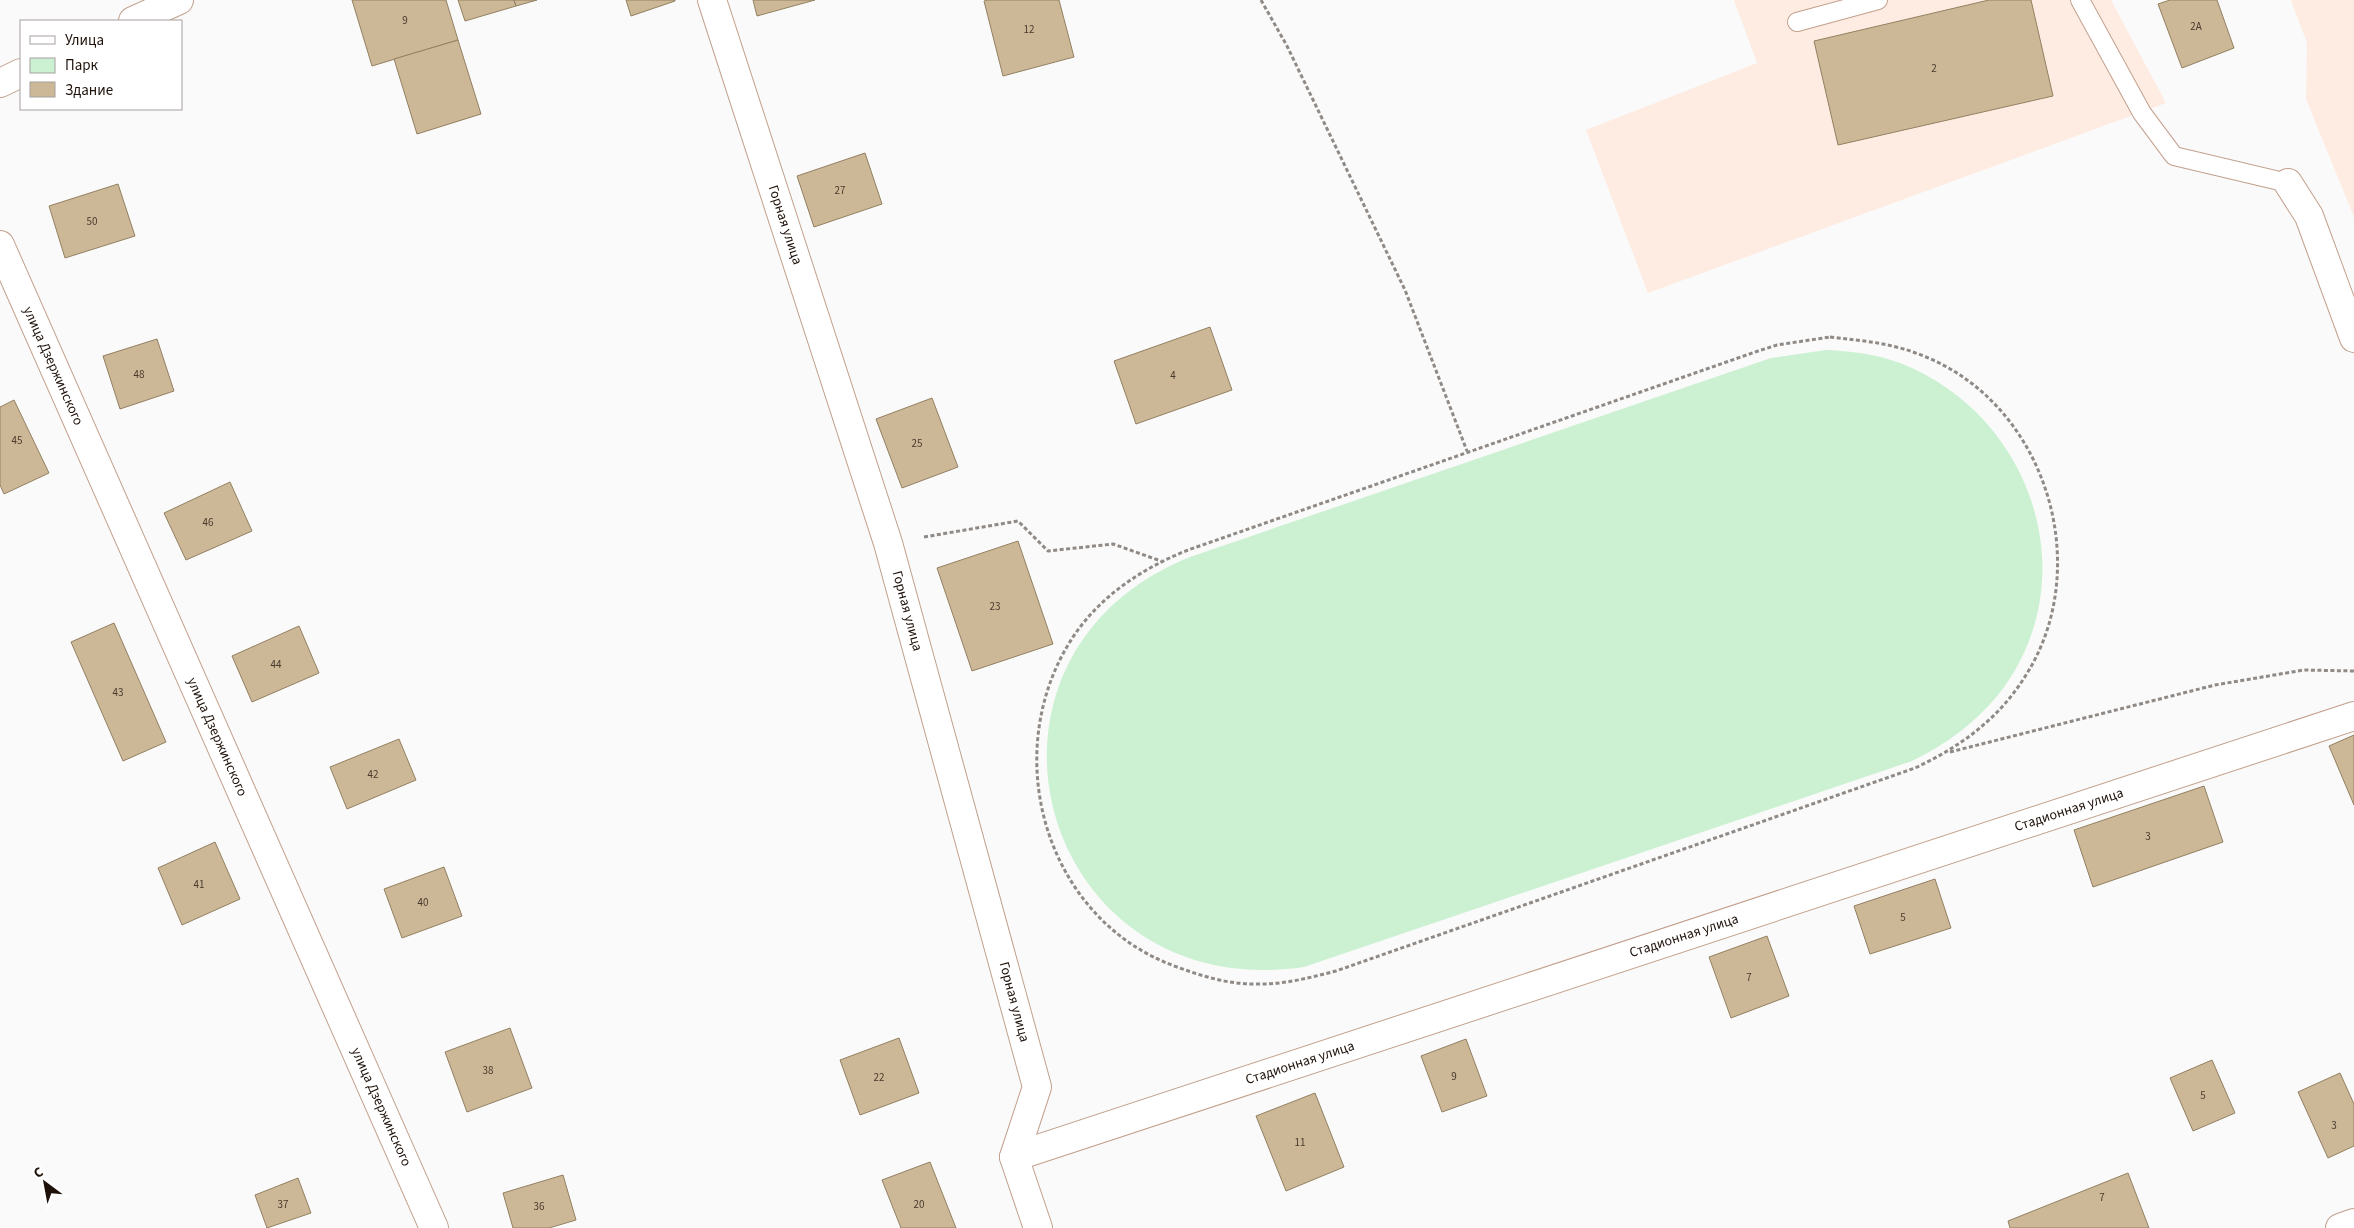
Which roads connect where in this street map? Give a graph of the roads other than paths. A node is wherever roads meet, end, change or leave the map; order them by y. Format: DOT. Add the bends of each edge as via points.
graph roads {
  1 [pos="178,0"];
  2 [pos="712,0"];
  3 [pos="1878,0"];
  4 [pos="2080,0"];
  5 [pos="135,20"];
  6 [pos="1797,22"];
  7 [pos="20,73"];
  8 [pos="0,83"];
  9 [pos="2288,183"];
  10 [pos="0,245"];
  11 [pos="2354,338"];
  12 [pos="2354,716"];
  13 [pos="1014,1157"];
  14 [pos="2354,1223"];
  15 [pos="434,1228"];
  16 [pos="1038,1228"];
  17 [pos="2340,1228"];
  1 -- 5 [label="street"];
  2 -- 13 [label="street, Горная улица" via="888,544 1037,1087"];
  3 -- 6 [label="lane"];
  4 -- 9 [label="lane" via="2142,113 2174,156"];
  7 -- 8 [label="street"];
  9 -- 11 [label="street" via="2309,216"];
  10 -- 15 [label="street, улица Дзержинского"];
  12 -- 13 [label="street, Стадионная улица"];
  13 -- 16 [label="street"];
  14 -- 17 [label="street"];
}
